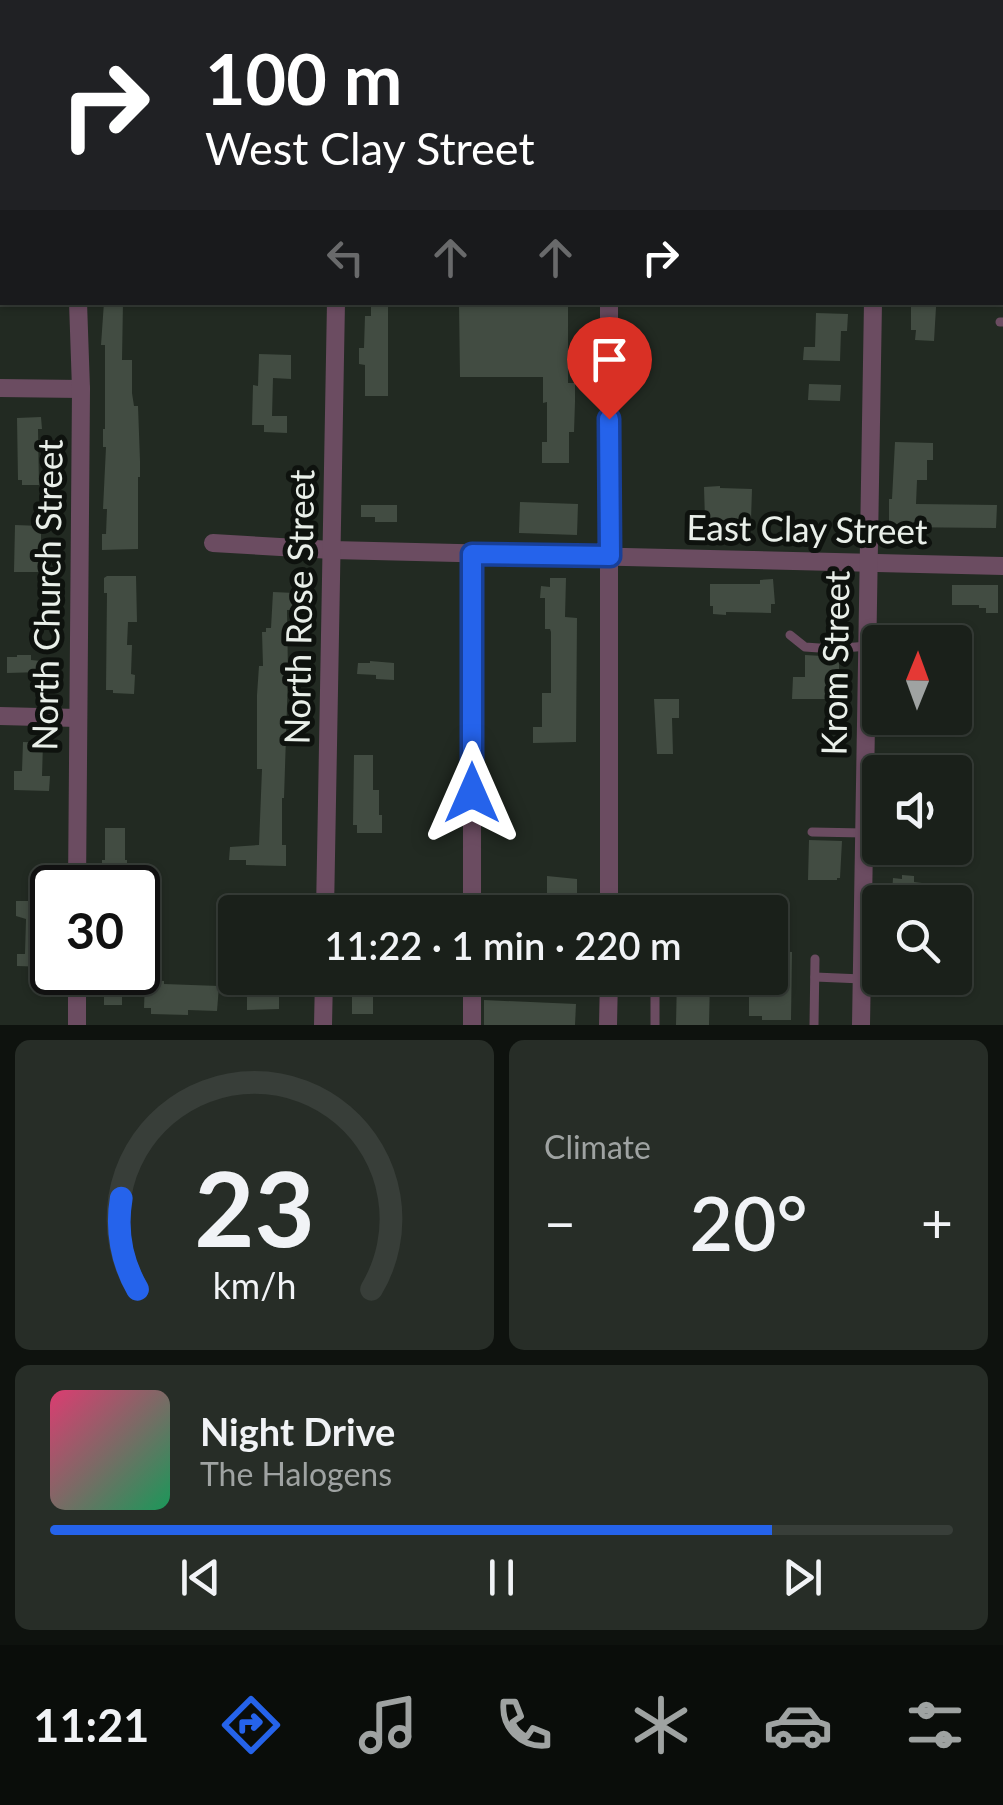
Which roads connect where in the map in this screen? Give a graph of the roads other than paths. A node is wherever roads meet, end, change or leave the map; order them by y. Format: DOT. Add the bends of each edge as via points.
graph roads {
  1 [pos="78,305"];
  2 [pos="336,305"];
  3 [pos="608,305"];
  4 [pos="872,305"];
  5 [pos="0,388"];
  6 [pos="81,389"];
  7 [pos="213,543"];
  8 [pos="332,550"];
  9 [pos="472,554"];
  10 [pos="610,556"];
  11 [pos="868,562"];
  12 [pos="1003,566"];
  13 [pos="867,625"];
  14 [pos="790,636"];
  15 [pos="862,646"];
  16 [pos="0,716"];
  17 [pos="77,718"];
  18 [pos="812,832"];
  19 [pos="862,833"];
  20 [pos="77,865"];
  21 [pos="325,895"];
  22 [pos="472,895"];
  23 [pos="609,895"];
  24 [pos="815,959"];
  25 [pos="815,978"];
  26 [pos="862,978"];
  27 [pos="77,995"];
  28 [pos="324,995"];
  29 [pos="472,995"];
  30 [pos="608,995"];
  31 [pos="655,995"];
  32 [pos="862,995"];
  33 [pos="78,1025"];
  34 [pos="323,1025"];
  35 [pos="472,1025"];
  36 [pos="608,1025"];
  37 [pos="654,1025"];
  38 [pos="814,1025"];
  39 [pos="862,1025"];
  1 -- 6 [label="street, North Church Street"];
  2 -- 8 [label="street, North Rose Street"];
  3 -- 10 [label="street"];
  4 -- 11 [label="street, Krom Street"];
  5 -- 6 [label="street"];
  6 -- 17 [label="street, North Church Street"];
  7 -- 8 [label="street, East Clay Street"];
  8 -- 9 [label="street, East Clay Street"];
  8 -- 21 [label="street, North Rose Street"];
  9 -- 10 [label="street, East Clay Street"];
  9 -- 22 [label="street"];
  10 -- 11 [label="street, East Clay Street"];
  10 -- 23 [label="street"];
  11 -- 12 [label="street, East Clay Street"];
  11 -- 13 [label="street, Krom Street"];
  14 -- 15 [label="lane" via="805,647"];
  16 -- 17 [label="street"];
  17 -- 20 [label="street, North Church Street"];
  18 -- 19 [label="lane"];
  24 -- 25 [label="lane"];
  25 -- 26 [label="lane"];
  25 -- 38 [label="lane"];
  27 -- 33 [label="street"];
  28 -- 34 [label="street"];
  29 -- 35 [label="street"];
  30 -- 36 [label="street"];
  31 -- 37 [label="lane"];
  32 -- 39 [label="street, Krom Street"];
}
